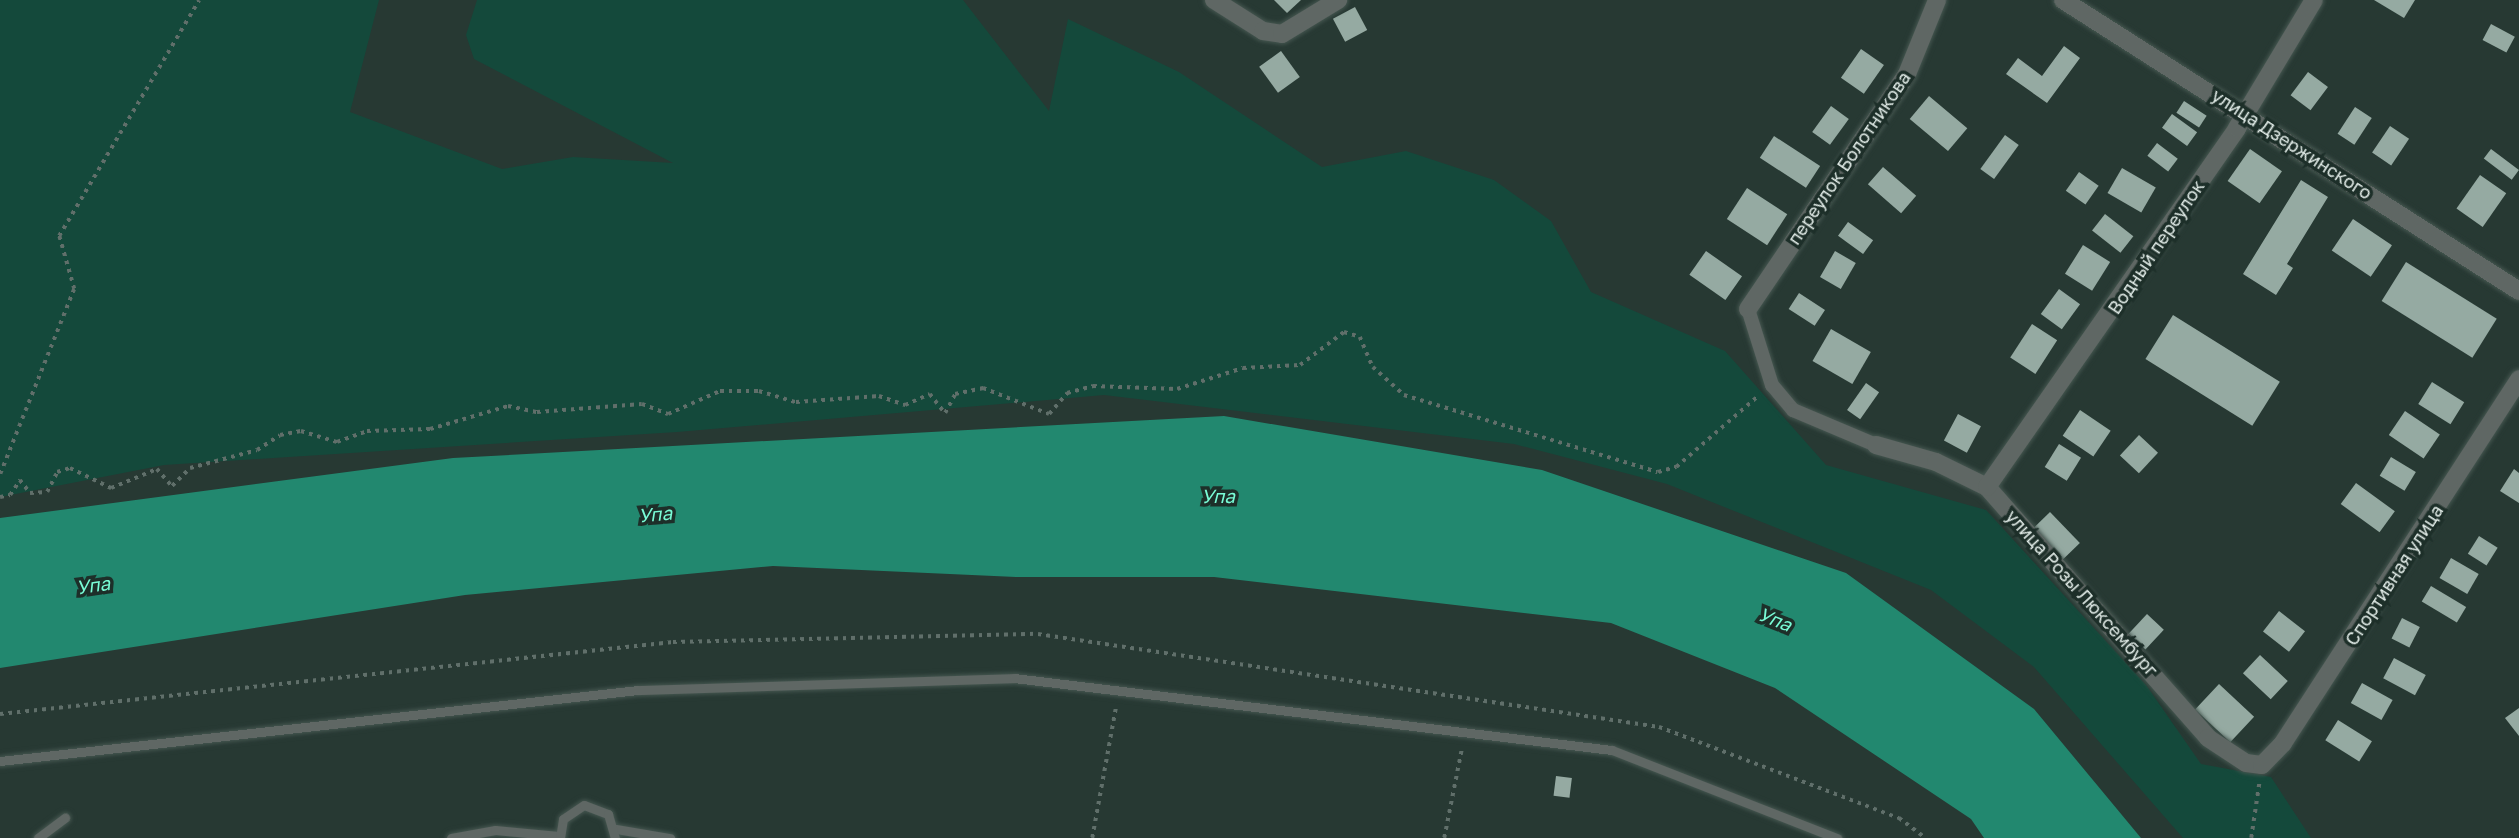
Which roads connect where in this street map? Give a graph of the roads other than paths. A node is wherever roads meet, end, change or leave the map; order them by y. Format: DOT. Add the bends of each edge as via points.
graph roads {
  1 [pos="1214,0"];
  2 [pos="1338,0"];
  3 [pos="1937,0"];
  4 [pos="2063,0"];
  5 [pos="2314,0"];
  6 [pos="2246,114"];
  7 [pos="2519,291"];
  8 [pos="1748,309"];
  9 [pos="2519,379"];
  10 [pos="1876,445"];
  11 [pos="1987,487"];
  12 [pos="0,761"];
  13 [pos="2262,765"];
  14 [pos="65,818"];
  15 [pos="616,834"];
  16 [pos="560,837"];
  17 [pos="38,838"];
  18 [pos="451,838"];
  19 [pos="670,838"];
  20 [pos="1837,838"];
  1 -- 2 [label="street" via="1263,31 1282,34"];
  3 -- 8 [label="street, переулок Болотникова" via="1907,74"];
  4 -- 6 [label="street, улица Дзержинского"];
  5 -- 6 [label="street, Водный переулок"];
  6 -- 7 [label="street, улица Дзержинского"];
  6 -- 11 [label="street, Водный переулок"];
  8 -- 10 [label="street, улица Розы Люксембург" via="1772,385 1793,410"];
  9 -- 13 [label="street, Спортивная улица" via="2283,743"];
  10 -- 11 [label="street, улица Розы Люксембург" via="1936,462"];
  11 -- 13 [label="street, улица Розы Люксембург" via="2208,738 2246,763"];
  12 -- 20 [label="lane" via="638,690 1014,678 1612,750"];
  14 -- 17 [label="lane"];
  15 -- 16 [label="lane" via="608,814 584,805 563,819"];
  15 -- 19 [label="lane"];
  16 -- 18 [label="lane" via="495,830"];
}
